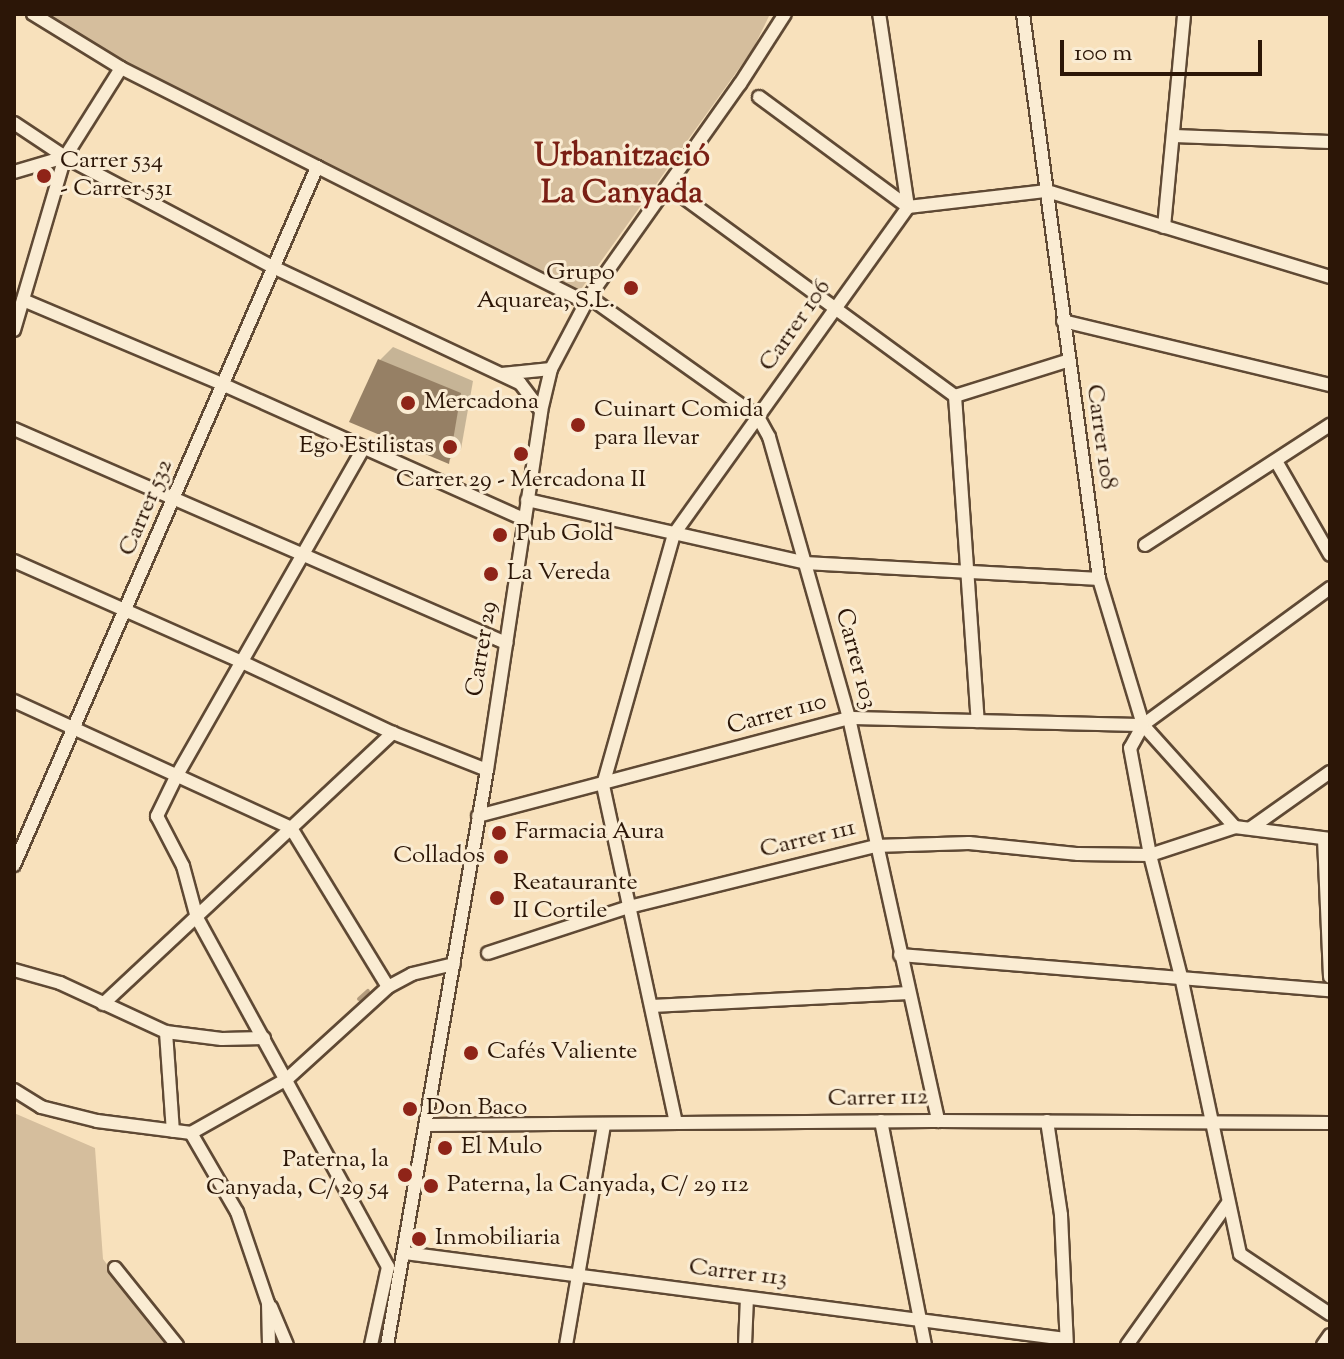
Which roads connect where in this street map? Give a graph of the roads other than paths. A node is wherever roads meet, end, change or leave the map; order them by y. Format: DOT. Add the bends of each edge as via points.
graph roads {
  1 [pos="33,14"];
  2 [pos="879,14"];
  3 [pos="1023,14"];
  4 [pos="1184,14"];
  5 [pos="782,17"];
  6 [pos="121,68"];
  7 [pos="759,97"];
  8 [pos="14,123"];
  9 [pos="1174,136"];
  10 [pos="1330,142"];
  11 [pos="65,157"];
  12 [pos="317,167"];
  13 [pos="14,172"];
  14 [pos="668,186"];
  15 [pos="1047,191"];
  16 [pos="908,207"];
  17 [pos="1164,227"];
  18 [pos="273,267"];
  19 [pos="1330,277"];
  20 [pos="587,299"];
  21 [pos="23,300"];
  22 [pos="835,308"];
  23 [pos="1063,321"];
  24 [pos="14,330"];
  25 [pos="1067,361"];
  26 [pos="551,369"];
  27 [pos="502,374"];
  28 [pos="224,385"];
  29 [pos="1330,385"];
  30 [pos="955,396"];
  31 [pos="541,411"];
  32 [pos="758,417"];
  33 [pos="1330,425"];
  34 [pos="14,429"];
  35 [pos="363,449"];
  36 [pos="1276,461"];
  37 [pos="175,500"];
  38 [pos="527,500"];
  39 [pos="524,519"];
  40 [pos="674,534"];
  41 [pos="1145,545"];
  42 [pos="304,555"];
  43 [pos="1330,555"];
  44 [pos="14,561"];
  45 [pos="806,563"];
  46 [pos="967,573"];
  47 [pos="1099,579"];
  48 [pos="1330,588"];
  49 [pos="126,611"];
  50 [pos="506,643"];
  51 [pos="242,662"];
  52 [pos="14,701"];
  53 [pos="849,718"];
  54 [pos="978,721"];
  55 [pos="1143,725"];
  56 [pos="74,729"];
  57 [pos="393,733"];
  58 [pos="487,770"];
  59 [pos="1330,772"];
  60 [pos="177,775"];
  61 [pos="603,785"];
  62 [pos="478,816"];
  63 [pos="1235,827"];
  64 [pos="291,828"];
  65 [pos="1251,828"];
  66 [pos="1327,839"];
  67 [pos="875,846"];
  68 [pos="1150,855"];
  69 [pos="14,865"];
  70 [pos="629,907"];
  71 [pos="197,918"];
  72 [pos="488,953"];
  73 [pos="900,955"];
  74 [pos="454,964"];
  75 [pos="14,970"];
  76 [pos="1330,977"];
  77 [pos="1182,981"];
  78 [pos="388,987"];
  79 [pos="1330,990"];
  80 [pos="908,993"];
  81 [pos="103,1004"];
  82 [pos="653,1006"];
  83 [pos="166,1032"];
  84 [pos="264,1038"];
  85 [pos="287,1079"];
  86 [pos="14,1090"];
  87 [pos="881,1121"];
  88 [pos="938,1121"];
  89 [pos="1047,1121"];
  90 [pos="676,1123"];
  91 [pos="1212,1123"];
  92 [pos="1330,1123"];
  93 [pos="604,1124"];
  94 [pos="427,1125"];
  95 [pos="173,1131"];
  96 [pos="191,1133"];
  97 [pos="1228,1203"];
  98 [pos="405,1253"];
  99 [pos="115,1268"];
  100 [pos="578,1276"];
  101 [pos="747,1298"];
  102 [pos="268,1303"];
  103 [pos="1330,1314"];
  104 [pos="920,1320"];
  105 [pos="1066,1342"];
  106 [pos="177,1345"];
  107 [pos="269,1345"];
  108 [pos="287,1345"];
  109 [pos="371,1345"];
  110 [pos="387,1345"];
  111 [pos="566,1345"];
  112 [pos="745,1345"];
  113 [pos="925,1345"];
  114 [pos="1127,1345"];
  1 -- 6 [label="street"];
  2 -- 16 [label="street"];
  3 -- 15 [label="street, Carrer 108"];
  4 -- 9 [label="street"];
  5 -- 14 [label="street, Carrer 29"];
  6 -- 11 [label="street"];
  6 -- 12 [label="street"];
  7 -- 16 [label="street"];
  8 -- 11 [label="street"];
  9 -- 10 [label="street"];
  9 -- 17 [label="street"];
  11 -- 13 [label="street"];
  11 -- 18 [label="street"];
  11 -- 21 [label="street"];
  12 -- 18 [label="street, Carrer 532"];
  12 -- 20 [label="street"];
  14 -- 20 [label="street, Carrer 29"];
  14 -- 22 [label="street"];
  15 -- 16 [label="street"];
  15 -- 17 [label="street"];
  15 -- 23 [label="street, Carrer 108"];
  16 -- 22 [label="street, Carrer 106"];
  17 -- 19 [label="street"];
  18 -- 27 [label="street"];
  18 -- 28 [label="street, Carrer 532"];
  20 -- 26 [label="street, Carrer 29"];
  20 -- 32 [label="street"];
  21 -- 24 [label="street"];
  21 -- 28 [label="street"];
  22 -- 30 [label="street"];
  22 -- 32 [label="street, Carrer 106"];
  23 -- 25 [label="street, Carrer 108"];
  23 -- 29 [label="street"];
  25 -- 30 [label="street"];
  25 -- 47 [label="street, Carrer 108"];
  26 -- 27 [label="street"];
  26 -- 31 [label="street, Carrer 29"];
  27 -- 31 [label="street" via="520,383"];
  28 -- 35 [label="street"];
  28 -- 37 [label="street, Carrer 532"];
  30 -- 46 [label="street"];
  31 -- 38 [label="street, Carrer 29"];
  32 -- 40 [label="street, Carrer 106"];
  32 -- 45 [label="street, Carrer 103" via="769,437"];
  33 -- 36 [label="street"];
  34 -- 37 [label="street"];
  35 -- 39 [label="street"];
  35 -- 42 [label="street"];
  36 -- 41 [label="street"];
  36 -- 43 [label="street"];
  37 -- 42 [label="street"];
  37 -- 49 [label="street, Carrer 532"];
  38 -- 39 [label="street, Carrer 29"];
  38 -- 40 [label="street"];
  39 -- 50 [label="street, Carrer 29"];
  40 -- 45 [label="street"];
  40 -- 61 [label="street, Carrer 106"];
  42 -- 50 [label="street"];
  42 -- 51 [label="street"];
  44 -- 49 [label="street"];
  45 -- 46 [label="street"];
  45 -- 53 [label="street, Carrer 103"];
  46 -- 47 [label="street"];
  46 -- 54 [label="street"];
  47 -- 55 [label="street, Carrer 108"];
  48 -- 55 [label="street"];
  49 -- 51 [label="street"];
  49 -- 56 [label="street, Carrer 532"];
  50 -- 58 [label="street, Carrer 29"];
  51 -- 57 [label="street"];
  51 -- 60 [label="street"];
  52 -- 56 [label="street"];
  53 -- 54 [label="street, Carrer 110"];
  53 -- 61 [label="street, Carrer 110"];
  53 -- 67 [label="street, Carrer 103"];
  54 -- 55 [label="street, Carrer 110"];
  55 -- 63 [label="street, Carrer 108"];
  55 -- 68 [label="street" via="1130,748"];
  56 -- 60 [label="street"];
  56 -- 69 [label="street, Carrer 532"];
  57 -- 58 [label="street"];
  57 -- 64 [label="street"];
  58 -- 62 [label="street, Carrer 29"];
  59 -- 65 [label="street"];
  60 -- 64 [label="street"];
  60 -- 71 [label="street" via="157,816 183,866"];
  61 -- 62 [label="street, Carrer 110"];
  61 -- 70 [label="street"];
  62 -- 74 [label="street, Carrer 29"];
  63 -- 65 [label="street"];
  63 -- 68 [label="street, Carrer 111"];
  64 -- 71 [label="street"];
  64 -- 78 [label="street"];
  65 -- 66 [label="street"];
  66 -- 76 [label="street"];
  67 -- 68 [label="street, Carrer 111" via="969,843"];
  67 -- 70 [label="street, Carrer 111"];
  67 -- 73 [label="street, Carrer 103"];
  68 -- 77 [label="street"];
  70 -- 72 [label="street, Carrer 111"];
  70 -- 82 [label="street"];
  71 -- 81 [label="street"];
  71 -- 84 [label="street"];
  73 -- 77 [label="street"];
  73 -- 80 [label="street, Carrer 103"];
  74 -- 78 [label="street" via="412,974"];
  74 -- 94 [label="street, Carrer 29"];
  75 -- 81 [label="street" via="60,983"];
  77 -- 79 [label="street"];
  77 -- 91 [label="street"];
  78 -- 85 [label="street"];
  80 -- 82 [label="street"];
  80 -- 88 [label="street, Carrer 103"];
  81 -- 83 [label="street"];
  82 -- 90 [label="street"];
  83 -- 84 [label="street"];
  83 -- 95 [label="street"];
  84 -- 85 [label="street"];
  85 -- 96 [label="street"];
  85 -- 109 [label="street" via="388,1267"];
  86 -- 95 [label="street" via="41,1107"];
  87 -- 88 [label="street, Carrer 112"];
  87 -- 90 [label="street, Carrer 112"];
  87 -- 104 [label="street"];
  88 -- 89 [label="street, Carrer 112"];
  89 -- 91 [label="street, Carrer 112"];
  89 -- 105 [label="street" via="1061,1215"];
  90 -- 93 [label="street, Carrer 112"];
  91 -- 92 [label="street, Carrer 112"];
  91 -- 97 [label="street"];
  93 -- 94 [label="street, Carrer 112"];
  93 -- 100 [label="street"];
  94 -- 98 [label="street, Carrer 29"];
  95 -- 96 [label="street"];
  96 -- 102 [label="street" via="237,1212"];
  97 -- 103 [label="street" via="1240,1254"];
  97 -- 114 [label="street"];
  98 -- 100 [label="street, Carrer 113"];
  98 -- 110 [label="street, Carrer 29"];
  99 -- 106 [label="street"];
  100 -- 101 [label="street, Carrer 113"];
  100 -- 111 [label="street"];
  101 -- 104 [label="street, Carrer 113"];
  101 -- 112 [label="street"];
  102 -- 107 [label="street"];
  102 -- 108 [label="street"];
  104 -- 105 [label="street, Carrer 113"];
  104 -- 113 [label="street"];
}
